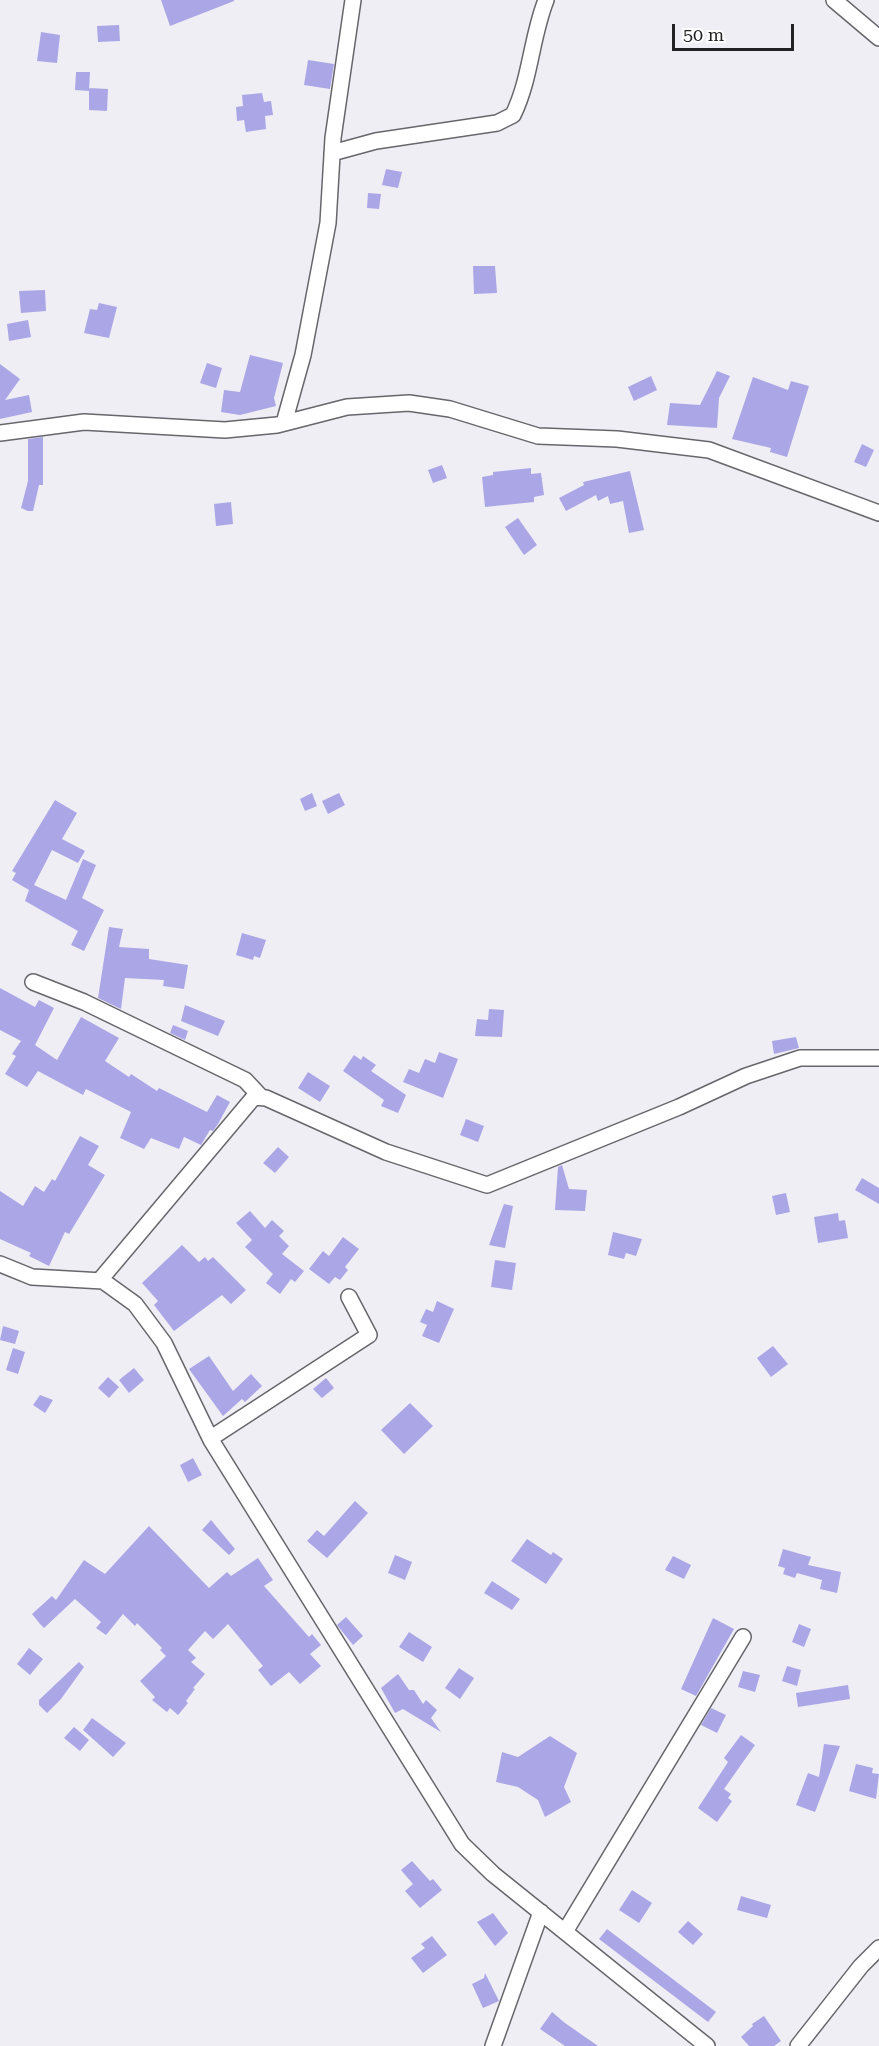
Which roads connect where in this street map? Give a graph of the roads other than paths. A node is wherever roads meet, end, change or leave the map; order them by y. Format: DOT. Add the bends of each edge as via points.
graph roads {
  1 [pos="353,0"];
  2 [pos="546,0"];
  3 [pos="834,0"];
  4 [pos="879,38"];
  5 [pos="332,153"];
  6 [pos="284,423"];
  7 [pos="0,433"];
  8 [pos="879,513"];
  9 [pos="33,982"];
  10 [pos="879,1058"];
  11 [pos="260,1096"];
  12 [pos="0,1264"];
  13 [pos="100,1280"];
  14 [pos="349,1297"];
  15 [pos="211,1438"];
  16 [pos="743,1637"];
  17 [pos="541,1912"];
  18 [pos="566,1930"];
  19 [pos="879,1948"];
  20 [pos="493,2046"];
  21 [pos="707,2046"];
  22 [pos="798,2046"];
  1 -- 5 [label="street"];
  2 -- 5 [label="street" via="538,21 525,91 513,116 497,123 376,141"];
  3 -- 4 [label="street"];
  5 -- 6 [label="street" via="326,234 303,355"];
  6 -- 7 [label="street" via="225,430 84,422"];
  6 -- 8 [label="street" via="376,403 450,409 538,436 617,439 709,450"];
  9 -- 11 [label="street" via="84,1002 245,1080"];
  10 -- 11 [label="street" via="800,1058 746,1076 487,1185 386,1152"];
  11 -- 13 [label="street" via="254,1097"];
  12 -- 13 [label="street" via="32,1277"];
  13 -- 15 [label="street" via="135,1304 164,1343"];
  14 -- 15 [label="street" via="369,1335"];
  15 -- 17 [label="street" via="462,1844"];
  16 -- 18 [label="street"];
  17 -- 18 [label="street"];
  17 -- 20 [label="street"];
  18 -- 21 [label="street"];
  19 -- 22 [label="street"];
}
